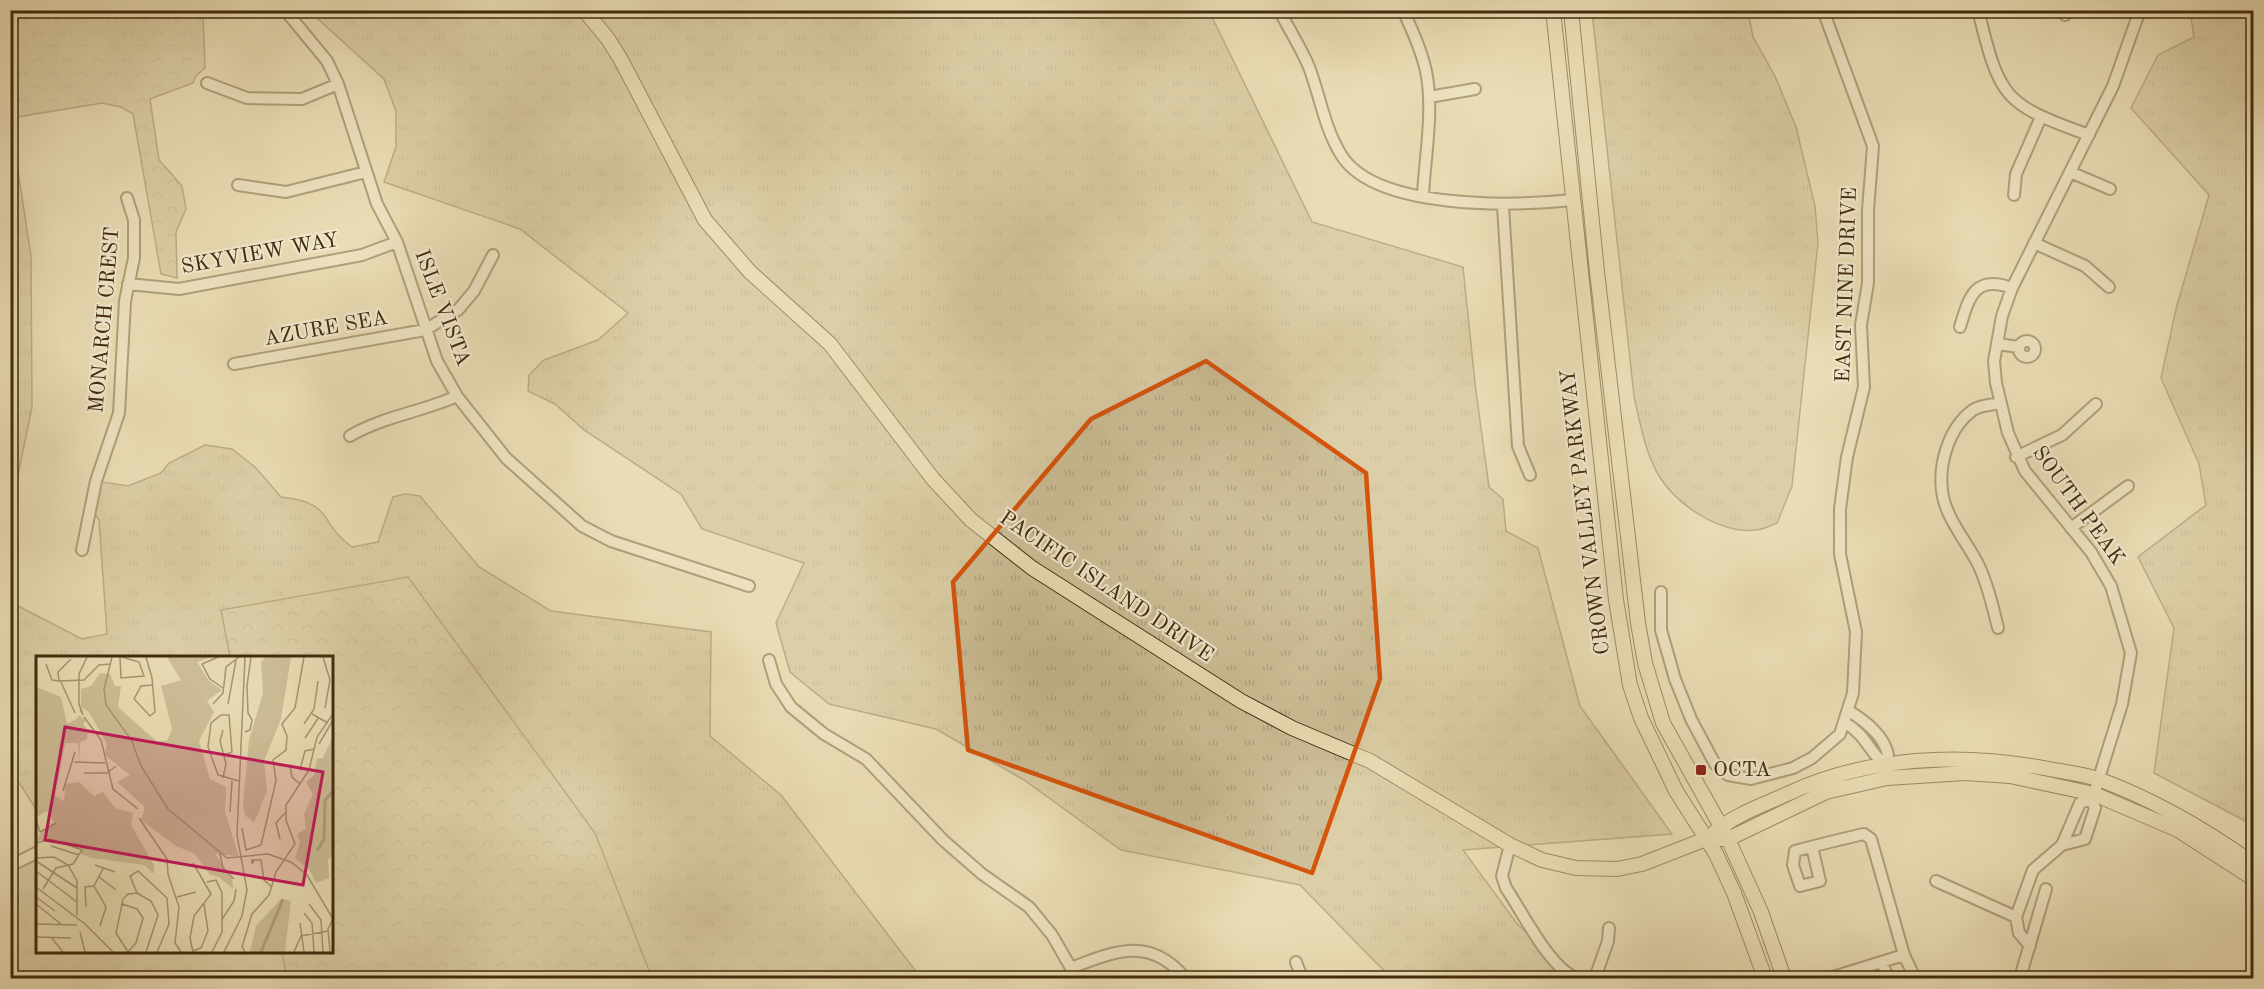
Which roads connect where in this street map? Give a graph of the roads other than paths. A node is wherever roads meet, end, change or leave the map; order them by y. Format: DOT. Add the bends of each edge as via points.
graph roads {
  1 [pos="285,10"];
  2 [pos="584,10"];
  3 [pos="1279,10"];
  4 [pos="1403,10"];
  5 [pos="1553,10"];
  6 [pos="1571,10"];
  7 [pos="1823,10"];
  8 [pos="1978,10"];
  9 [pos="2140,10"];
  10 [pos="207,83"];
  11 [pos="338,84"];
  12 [pos="1475,89"];
  13 [pos="1429,97"];
  14 [pos="2041,117"];
  15 [pos="2089,135"];
  16 [pos="1585,150"];
  17 [pos="366,172"];
  18 [pos="2070,172"];
  19 [pos="238,185"];
  20 [pos="2110,189"];
  21 [pos="1423,195"];
  22 [pos="2014,195"];
  23 [pos="127,198"];
  24 [pos="1573,200"];
  25 [pos="1503,206"];
  26 [pos="397,242"];
  27 [pos="2034,243"];
  28 [pos="493,255"];
  29 [pos="1597,272"];
  30 [pos="128,284"];
  31 [pos="2109,287"];
  32 [pos="2012,288"];
  33 [pos="1960,327"];
  34 [pos="425,330"];
  35 [pos="1997,344"];
  36 [pos="2019,347"];
  37 [pos="234,364"];
  38 [pos="458,396"];
  39 [pos="2000,403"];
  40 [pos="2096,404"];
  41 [pos="350,436"];
  42 [pos="2016,457"];
  43 [pos="1530,475"];
  44 [pos="2128,486"];
  45 [pos="2071,528"];
  46 [pos="82,550"];
  47 [pos="749,586"];
  48 [pos="1661,592"];
  49 [pos="1998,628"];
  50 [pos="769,660"];
  51 [pos="1849,711"];
  52 [pos="1844,722"];
  53 [pos="1868,724"];
  54 [pos="1860,734"];
  55 [pos="1884,764"];
  56 [pos="1887,778"];
  57 [pos="2097,779"];
  58 [pos="2092,796"];
  59 [pos="2072,823"];
  60 [pos="2090,828"];
  61 [pos="1724,832"];
  62 [pos="1706,839"];
  63 [pos="2062,844"];
  64 [pos="1510,845"];
  65 [pos="1812,847"];
  66 [pos="36,852"];
  67 [pos="10,866"];
  68 [pos="2251,869"];
  69 [pos="1936,881"];
  70 [pos="2046,889"];
  71 [pos="2016,917"];
  72 [pos="1609,928"];
  73 [pos="2030,946"];
  74 [pos="1904,955"];
  75 [pos="1296,962"];
  76 [pos="1882,962"];
  77 [pos="1072,973"];
  78 [pos="1833,977"];
  79 [pos="49,978"];
  80 [pos="76,978"];
  81 [pos="1185,978"];
  82 [pos="1302,978"];
  83 [pos="1576,978"];
  84 [pos="1595,978"];
  85 [pos="1765,978"];
  86 [pos="1784,978"];
  87 [pos="1888,978"];
  88 [pos="1915,978"];
  89 [pos="2020,978"];
  1 -- 11 [label="street, ISLE VISTA" via="327,61"];
  2 -- 64 [label="main road, PACIFIC ISLAND DRIVE" via="620,58 705,220 750,272 830,344 927,471 971,520 1032,567 1241,701 1292,729 1387,770"];
  3 -- 21 [label="street" via="1309,67 1324,120 1345,160 1376,184"];
  4 -- 13 [label="street" via="1417,39"];
  5 -- 24 [label="main road, CROWN VALLEY PARKWAY"];
  6 -- 16 [label="main road, CROWN VALLEY PARKWAY"];
  7 -- 51 [label="street, EAST NINE DRIVE" via="1873,146 1868,283 1862,325 1864,387 1847,457 1840,509 1840,554 1856,632"];
  8 -- 14 [label="street" via="1992,67 2004,89 2020,106"];
  9 -- 15 [label="street, SOUTH PEAK" via="2120,69"];
  10 -- 11 [label="street" via="248,98 302,99"];
  11 -- 17 [label="street, ISLE VISTA"];
  12 -- 13 [label="street"];
  13 -- 21 [label="street"];
  14 -- 15 [label="street"];
  14 -- 22 [label="street" via="2016,174"];
  15 -- 18 [label="street, SOUTH PEAK"];
  16 -- 24 [label="main road" via="1578,160 1581,184"];
  16 -- 29 [label="main road, CROWN VALLEY PARKWAY"];
  17 -- 19 [label="street" via="286,192"];
  17 -- 26 [label="street, ISLE VISTA"];
  18 -- 20 [label="street"];
  18 -- 27 [label="street, SOUTH PEAK"];
  21 -- 25 [label="street"];
  23 -- 30 [label="street, MONARCH CREST" via="134,220 134,258"];
  24 -- 25 [label="street"];
  24 -- 29 [label="main road" via="1585,214 1589,264"];
  24 -- 62 [label="main road, CROWN VALLEY PARKWAY" via="1616,600 1630,685 1658,758"];
  25 -- 43 [label="street" via="1518,446"];
  26 -- 30 [label="street, SKYVIEW WAY" via="362,255 178,289"];
  26 -- 34 [label="street, ISLE VISTA"];
  27 -- 31 [label="street" via="2085,266"];
  27 -- 32 [label="street, SOUTH PEAK"];
  28 -- 34 [label="street" via="474,291 458,310"];
  29 -- 61 [label="main road, CROWN VALLEY PARKWAY" via="1645,663 1672,741"];
  30 -- 46 [label="street, MONARCH CREST" via="120,349 119,413 96,481"];
  32 -- 33 [label="street" via="1985,283 1968,302"];
  32 -- 35 [label="street, SOUTH PEAK"];
  34 -- 37 [label="street, AZURE SEA"];
  34 -- 38 [label="street, ISLE VISTA" via="437,361"];
  35 -- 36 [label="street"];
  35 -- 39 [label="street, SOUTH PEAK" via="1994,361"];
  38 -- 41 [label="street" via="431,408 387,418"];
  38 -- 47 [label="street, ISLE VISTA" via="506,458 582,525 611,541"];
  39 -- 42 [label="street, SOUTH PEAK"];
  39 -- 49 [label="street" via="1975,408 1957,425 1946,447 1943,496 1988,587"];
  40 -- 42 [label="street" via="2062,435"];
  42 -- 45 [label="street, SOUTH PEAK"];
  44 -- 45 [label="street"];
  45 -- 57 [label="street, SOUTH PEAK" via="2111,586 2131,653 2122,704"];
  48 -- 52 [label="street, EAST NINE DRIVE" via="1661,630 1675,679 1715,764 1728,775 1752,779 1793,768 1827,747 1840,734"];
  50 -- 77 [label="street" via="776,684 791,707 824,734 866,759 951,847 981,874 1029,907 1052,935"];
  51 -- 52 [label="street, EAST NINE DRIVE"];
  51 -- 53 [label="street"];
  52 -- 54 [label="street"];
  53 -- 54 [label="street"];
  53 -- 55 [label="street" via="1887,750"];
  54 -- 55 [label="street"];
  55 -- 56 [label="street"];
  55 -- 57 [label="main road" via="1967,758"];
  55 -- 61 [label="main road" via="1815,781"];
  56 -- 58 [label="main road" via="1965,773 2010,776"];
  56 -- 61 [label="main road" via="1808,799"];
  57 -- 58 [label="street, SOUTH PEAK"];
  57 -- 68 [label="main road" via="2178,816"];
  58 -- 59 [label="street, SOUTH PEAK" via="2080,803"];
  58 -- 60 [label="street" via="2095,808"];
  58 -- 68 [label="main road" via="2178,830"];
  59 -- 60 [label="street"];
  59 -- 63 [label="street, SOUTH PEAK"];
  60 -- 63 [label="street" via="2085,840"];
  61 -- 62 [label="main road, PACIFIC ISLAND DRIVE"];
  61 -- 86 [label="main road, CROWN VALLEY PARKWAY" via="1761,912"];
  62 -- 64 [label="main road, PACIFIC ISLAND DRIVE" via="1642,864 1617,869 1576,868 1542,860"];
  62 -- 85 [label="main road, CROWN VALLEY PARKWAY" via="1734,893"];
  63 -- 71 [label="street, SOUTH PEAK" via="2033,870"];
  64 -- 83 [label="street" via="1502,876 1506,888 1553,960 1567,975"];
  65 -- 74 [label="street" via="1869,836"];
  66 -- 67 [label="street"];
  69 -- 71 [label="street"];
  70 -- 73 [label="street"];
  71 -- 73 [label="street" via="2019,933"];
  72 -- 84 [label="street"];
  73 -- 89 [label="street"];
  74 -- 76 [label="street"];
  74 -- 88 [label="street"];
  75 -- 82 [label="street"];
  76 -- 78 [label="street"];
  76 -- 87 [label="street"];
  77 -- 81 [label="street" via="1113,952 1136,951 1171,962"];
  79 -- 80 [label="street"];
}
